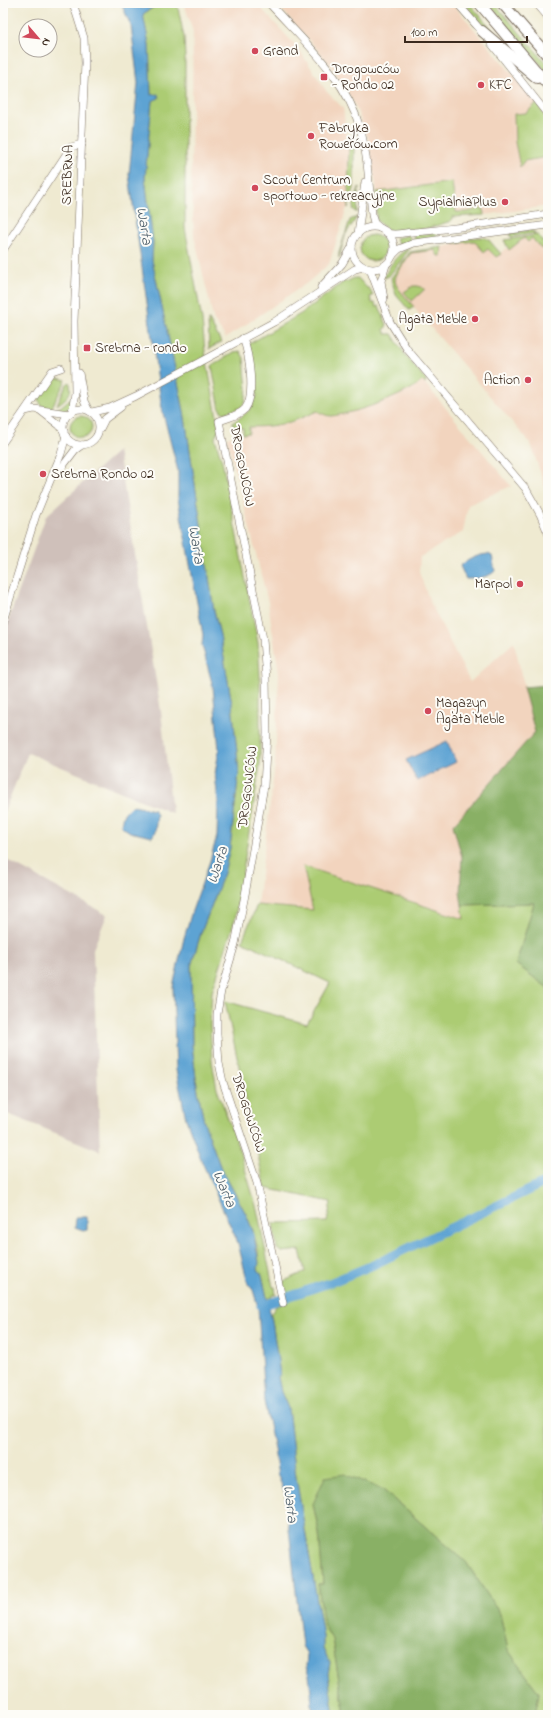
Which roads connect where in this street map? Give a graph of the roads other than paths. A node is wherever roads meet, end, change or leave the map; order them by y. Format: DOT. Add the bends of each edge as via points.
graph roads {
  1 [pos="73,3"];
  2 [pos="269,3"];
  3 [pos="457,3"];
  4 [pos="479,3"];
  5 [pos="502,3"];
  6 [pos="536,3"];
  7 [pos="548,17"];
  8 [pos="482,31"];
  9 [pos="548,56"];
  10 [pos="548,86"];
  11 [pos="548,115"];
  12 [pos="82,144"];
  13 [pos="367,168"];
  14 [pos="548,214"];
  15 [pos="548,225"];
  16 [pos="384,231"];
  17 [pos="358,234"];
  18 [pos="352,247"];
  19 [pos="3,250"];
  20 [pos="393,255"];
  21 [pos="386,265"];
  22 [pos="365,267"];
  23 [pos="316,294"];
  24 [pos="385,311"];
  25 [pos="243,338"];
  26 [pos="75,349"];
  27 [pos="61,368"];
  28 [pos="136,396"];
  29 [pos="39,410"];
  30 [pos="25,411"];
  31 [pos="90,411"];
  32 [pos="70,413"];
  33 [pos="100,429"];
  34 [pos="65,433"];
  35 [pos="3,442"];
  36 [pos="82,445"];
  37 [pos="48,487"];
  38 [pos="548,533"];
  39 [pos="3,621"];
  40 [pos="282,1300"];
  1 -- 12 [label="street, SREBRNA" via="85,50"];
  2 -- 13 [label="street" via="321,60 343,89 360,126"];
  3 -- 8 [label="street"];
  4 -- 10 [label="main road"];
  5 -- 9 [label="main road"];
  6 -- 7 [label="street"];
  8 -- 10 [label="main road"];
  8 -- 11 [label="street"];
  12 -- 19 [label="street" via="71,147"];
  12 -- 26 [label="street, SREBRNA"];
  13 -- 16 [label="street" via="374,223"];
  13 -- 17 [label="street"];
  14 -- 16 [label="street" via="401,235"];
  15 -- 20 [label="street" via="414,243 399,249"];
  16 -- 17 [label="street" via="373,228 365,229"];
  16 -- 20 [label="street" via="392,239"];
  17 -- 18 [label="street"];
  18 -- 22 [label="street" via="357,261"];
  18 -- 23 [label="street" via="340,266"];
  20 -- 21 [label="street"];
  21 -- 22 [label="street" via="374,269"];
  21 -- 24 [label="street" via="381,281"];
  22 -- 23 [label="street" via="354,269"];
  22 -- 24 [label="street" via="371,272"];
  23 -- 25 [label="street" via="274,322"];
  24 -- 38 [label="street" via="398,336 425,372 526,489"];
  25 -- 28 [label="street"];
  25 -- 40 [label="street, DROGOWCÓW" via="249,361 249,400 246,408 239,414 220,421 263,639 266,679 266,764 245,895 235,944 220,991 217,1034 223,1082 257,1183"];
  26 -- 31 [label="street, SREBRNA" via="84,401"];
  26 -- 32 [label="street, SREBRNA" via="76,393"];
  27 -- 30 [label="street" via="52,371"];
  28 -- 31 [label="street" via="110,408"];
  28 -- 33 [label="street" via="105,419"];
  29 -- 30 [label="street"];
  29 -- 32 [label="street"];
  29 -- 34 [label="street" via="59,425"];
  30 -- 35 [label="street"];
  31 -- 32 [label="street" via="83,409"];
  31 -- 33 [label="street" via="96,417"];
  32 -- 34 [label="street" via="63,425"];
  33 -- 36 [label="street" via="94,440"];
  34 -- 36 [label="street" via="75,444"];
  34 -- 37 [label="street" via="61,454"];
  36 -- 37 [label="street" via="68,457"];
  37 -- 39 [label="street" via="36,515"];
}
